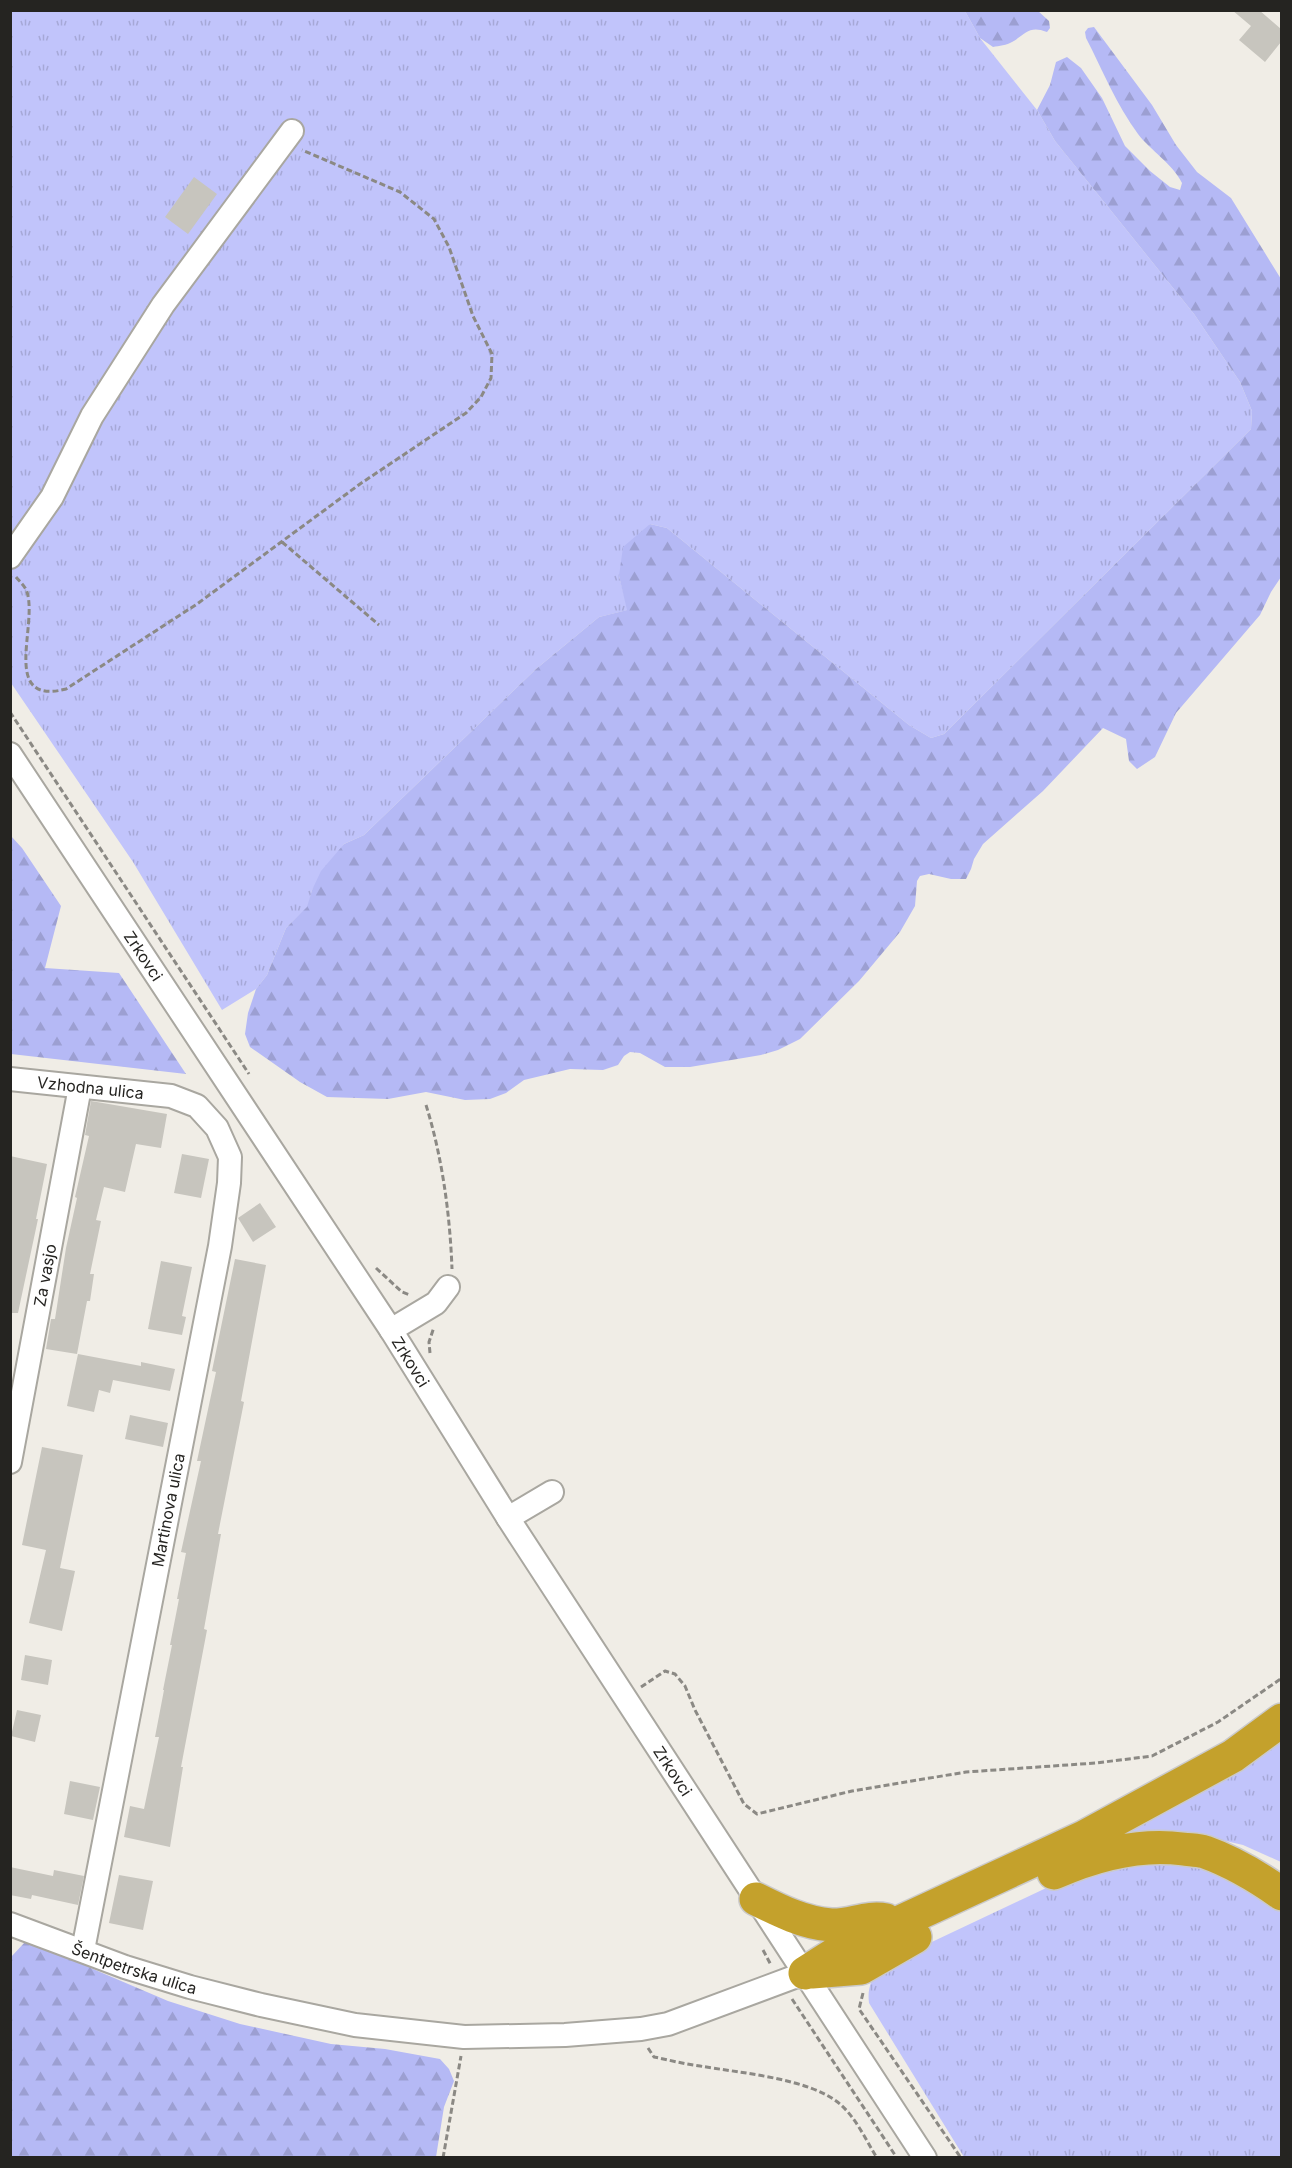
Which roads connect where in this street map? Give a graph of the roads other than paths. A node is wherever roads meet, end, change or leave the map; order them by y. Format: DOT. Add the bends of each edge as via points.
graph roads {
  1 [pos="287,137"];
  2 [pos="10,557"];
  3 [pos="10,754"];
  4 [pos="10,1079"];
  5 [pos="80,1087"];
  6 [pos="171,1096"];
  7 [pos="448,1287"];
  8 [pos="391,1330"];
  9 [pos="10,1462"];
  10 [pos="552,1492"];
  11 [pos="508,1518"];
  12 [pos="1281,1720"];
  13 [pos="1281,1894"];
  14 [pos="756,1899"];
  15 [pos="900,1922"];
  16 [pos="10,1924"];
  17 [pos="83,1950"];
  18 [pos="805,1973"];
  19 [pos="925,2157"];
  1 -- 2 [label="street" via="163,305 92,416 52,497"];
  3 -- 8 [label="street, Zrkovci"];
  4 -- 5 [label="street, Vzhodna ulica"];
  5 -- 6 [label="street, Vzhodna ulica"];
  5 -- 9 [label="street, Za vasjo"];
  6 -- 17 [label="street, Martinova ulica" via="197,1106 217,1128 230,1156 229,1183"];
  7 -- 8 [label="street" via="436,1303"];
  8 -- 11 [label="street, Zrkovci"];
  10 -- 11 [label="street"];
  11 -- 14 [label="street, Zrkovci"];
  12 -- 15 [label="highway" via="1233,1756 1084,1837"];
  13 -- 18 [label="highway" via="1235,1865 1203,1851 1167,1847 1125,1850 1083,1860 906,1941 861,1968"];
  14 -- 15 [label="highway" via="790,1916 832,1925 874,1917"];
  14 -- 18 [label="street, Zrkovci"];
  15 -- 18 [label="highway" via="846,1947"];
  16 -- 17 [label="street, Šentpetrska ulica"];
  17 -- 18 [label="street, Šentpetrska ulica" via="125,1967 261,2005 355,2025 464,2037 641,2030 668,2024"];
  18 -- 19 [label="street, Zrkovci"];
}
